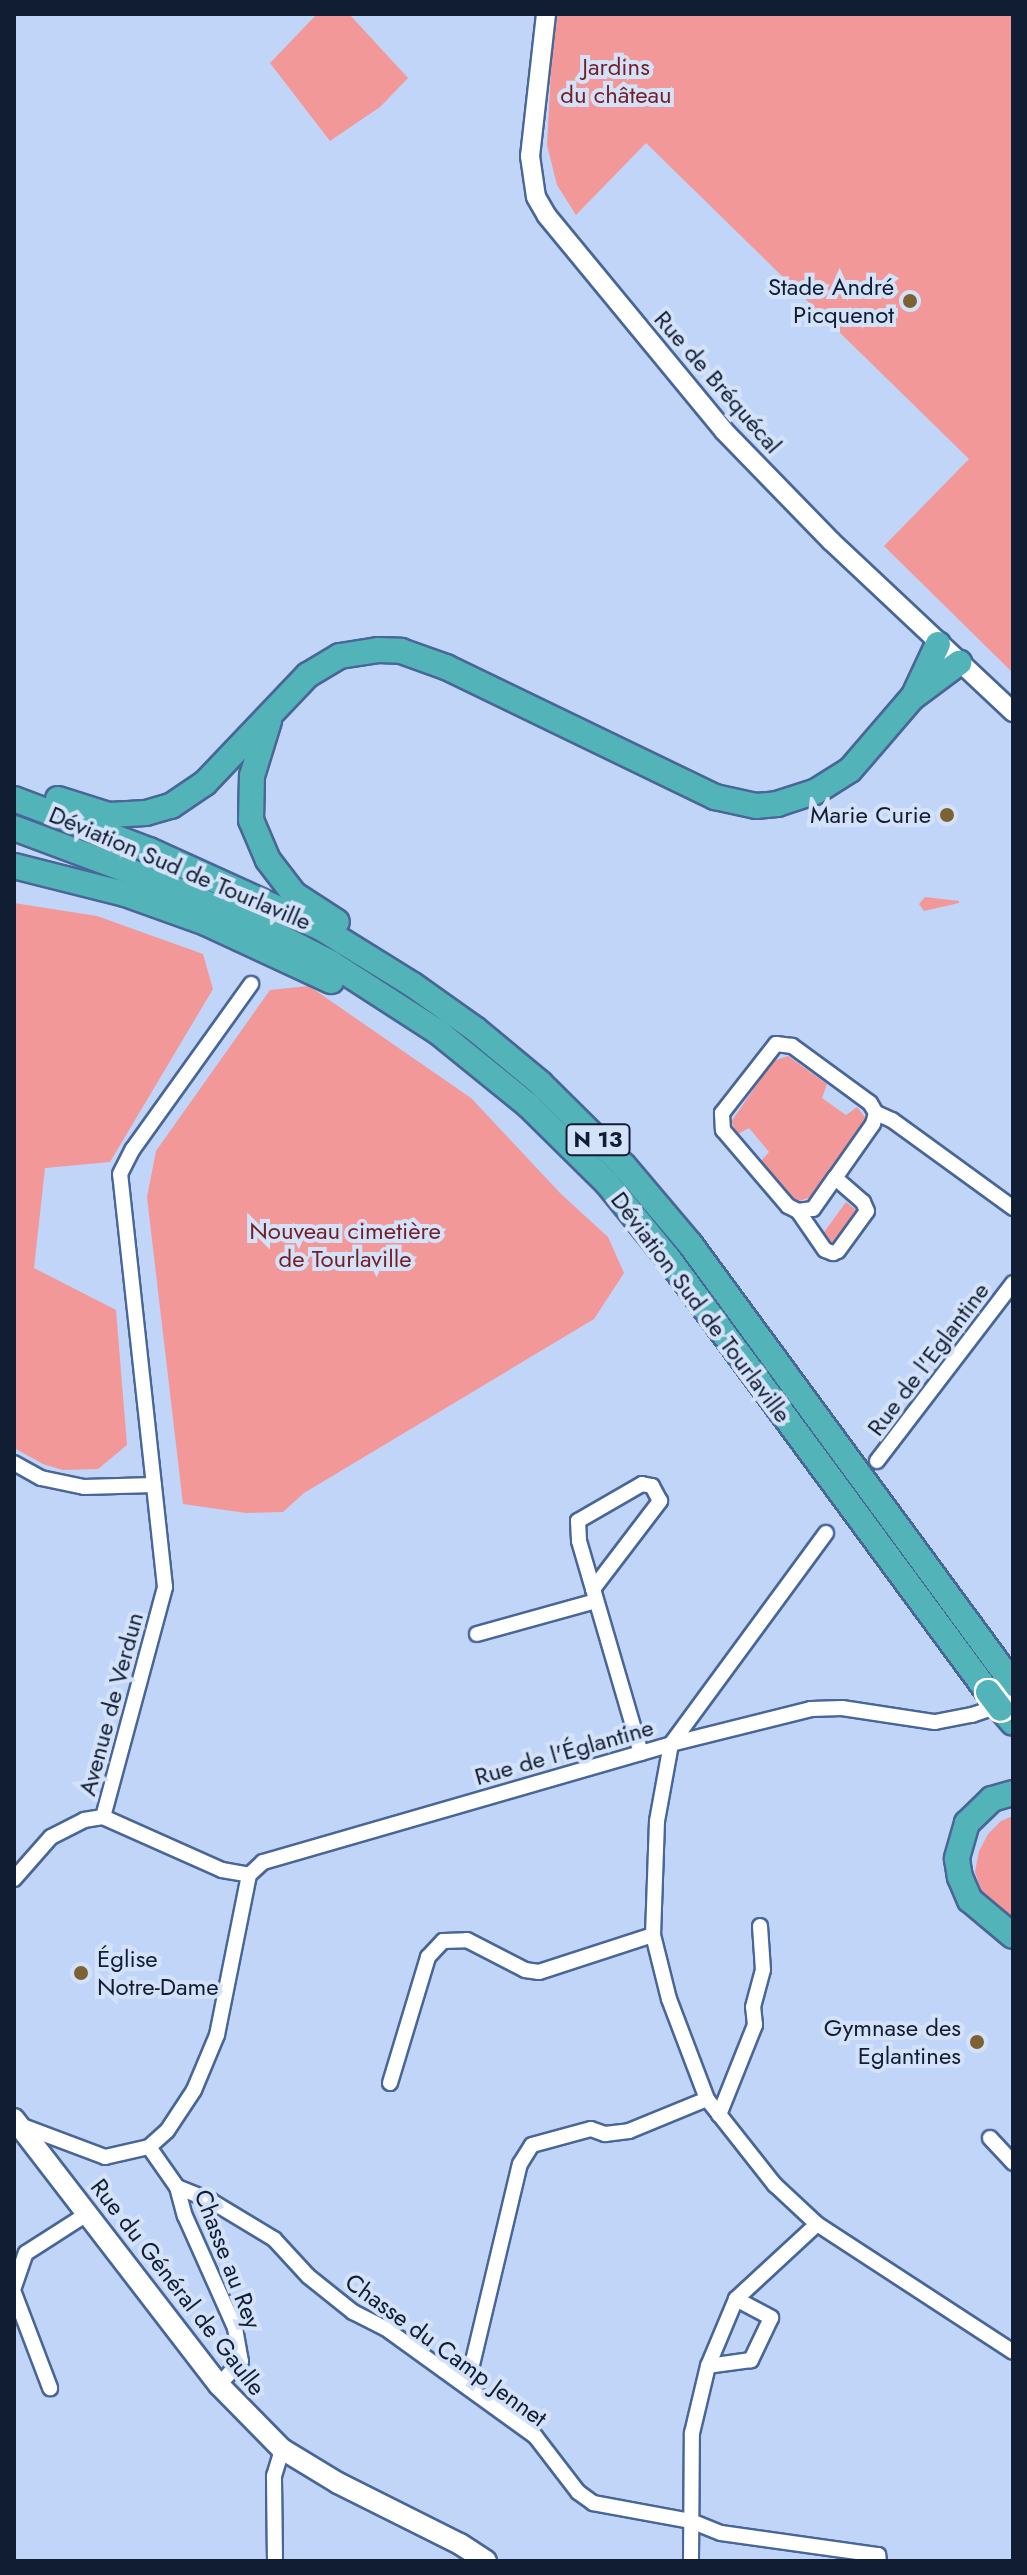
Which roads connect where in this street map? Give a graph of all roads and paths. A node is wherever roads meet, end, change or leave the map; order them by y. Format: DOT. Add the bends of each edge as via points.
graph roads {
  1 [pos="546,14"];
  2 [pos="938,644"];
  3 [pos="959,663"];
  4 [pos="912,698"];
  5 [pos="1013,712"];
  6 [pos="270,716"];
  7 [pos="14,784"];
  8 [pos="14,799"];
  9 [pos="14,828"];
  10 [pos="14,866"];
  11 [pos="251,984"];
  12 [pos="413,985"];
  13 [pos="483,1067"];
  14 [pos="876,1113"];
  15 [pos="835,1178"];
  16 [pos="1013,1208"];
  17 [pos="798,1211"];
  18 [pos="1013,1283"];
  19 [pos="877,1461"];
  20 [pos="14,1463"];
  21 [pos="154,1485"];
  22 [pos="826,1533"];
  23 [pos="594,1595"];
  24 [pos="477,1634"];
  25 [pos="1006,1699"];
  26 [pos="671,1744"];
  27 [pos="641,1753"];
  28 [pos="1013,1793"];
  29 [pos="103,1817"];
  30 [pos="249,1875"];
  31 [pos="14,1879"];
  32 [pos="760,1926"];
  33 [pos="653,1935"];
  34 [pos="1013,1936"];
  35 [pos="390,2083"];
  36 [pos="707,2099"];
  37 [pos="719,2115"];
  38 [pos="16,2121"];
  39 [pos="990,2138"];
  40 [pos="149,2147"];
  41 [pos="1013,2163"];
  42 [pos="177,2187"];
  43 [pos="87,2214"];
  44 [pos="817,2224"];
  45 [pos="14,2290"];
  46 [pos="736,2299"];
  47 [pos="1013,2352"];
  48 [pos="708,2366"];
  49 [pos="219,2385"];
  50 [pos="467,2386"];
  51 [pos="50,2388"];
  52 [pos="282,2449"];
  53 [pos="691,2521"];
  54 [pos="879,2558"];
  55 [pos="275,2561"];
  56 [pos="486,2561"];
  57 [pos="691,2561"];
  1 -- 2 [label="street, Rue de Bréquécal" via="530,156 536,197 547,216 724,431"];
  2 -- 3 [label="street, Rue de Bréquécal"];
  2 -- 4 [label="highway"];
  3 -- 4 [label="highway"];
  3 -- 5 [label="street, Rue de Bréquécal"];
  4 -- 6 [label="highway" via="833,782 797,800 756,806 715,797 446,667 401,651 360,651 326,663"];
  6 -- 7 [label="highway" via="205,783 171,806 109,815"];
  6 -- 12 [label="highway" via="252,776 251,820 268,860 294,894 339,923"];
  8 -- 12 [label="highway, Déviation Sud de Tourlaville / N 13" via="230,885 321,928"];
  9 -- 13 [label="highway, Déviation Sud de Tourlaville / N 13" via="259,926 388,997"];
  10 -- 13 [label="highway" via="125,894 206,923 333,982 430,1043"];
  11 -- 21 [label="street" via="120,1174"];
  12 -- 25 [label="highway, Déviation Sud de Tourlaville / N 13" via="540,1083 624,1166 690,1244"];
  13 -- 25 [label="highway, Déviation Sud de Tourlaville / N 13" via="607,1183"];
  14 -- 15 [label="street"];
  14 -- 16 [label="street"];
  14 -- 17 [label="street" via="870,1103 792,1046 771,1046 722,1113 721,1125 788,1206"];
  15 -- 17 [label="street" via="813,1209"];
  15 -- 17 [label="street" via="867,1211 838,1251 825,1250"];
  18 -- 19 [label="street, Rue de l'Eglantine"];
  20 -- 21 [label="street" via="41,1478 84,1487"];
  21 -- 29 [label="street, Avenue de Verdun" via="165,1587"];
  22 -- 26 [label="street, Rue de l'Églantine"];
  23 -- 23 [label="street" via="660,1501 652,1486 642,1484 578,1521"];
  23 -- 24 [label="street"];
  23 -- 27 [label="street"];
  25 -- 26 [label="street" via="972,1715 935,1722 842,1708 811,1709"];
  26 -- 27 [label="street, Rue de l'Églantine"];
  26 -- 33 [label="street" via="657,1821"];
  27 -- 30 [label="street, Rue de l'Églantine" via="263,1862"];
  28 -- 34 [label="highway" via="992,1799 967,1823 957,1859 970,1900"];
  29 -- 30 [label="street" via="222,1870"];
  29 -- 31 [label="street, Avenue de Verdun" via="58,1832"];
  30 -- 40 [label="street" via="217,2035 194,2090 167,2131"];
  32 -- 37 [label="street" via="763,1970 753,2007 755,2025"];
  33 -- 35 [label="street" via="539,1972 467,1940 443,1941 428,1957"];
  33 -- 36 [label="street" via="669,1999"];
  36 -- 37 [label="street"];
  36 -- 50 [label="street" via="629,2131 605,2134 591,2129 532,2145 520,2164"];
  37 -- 44 [label="street" via="775,2185"];
  38 -- 40 [label="street" via="105,2157"];
  38 -- 43 [label="main road, Rue du Général de Gaulle"];
  39 -- 41 [label="street"];
  40 -- 42 [label="street"];
  42 -- 49 [label="street, Chasse au Rey" via="235,2328 241,2361"];
  42 -- 50 [label="street, Chasse du Camp Jennet" via="274,2239 308,2276 353,2312 385,2328"];
  43 -- 45 [label="street" via="26,2253"];
  43 -- 49 [label="main road, Rue du Général de Gaulle"];
  44 -- 46 [label="street"];
  44 -- 47 [label="street"];
  45 -- 51 [label="street"];
  46 -- 48 [label="street"];
  46 -- 48 [label="street" via="771,2318 751,2360"];
  48 -- 53 [label="street" via="692,2433"];
  49 -- 52 [label="main road, Rue du Général de Gaulle"];
  50 -- 53 [label="street, Chasse du Camp Jennet" via="535,2436 578,2492 593,2503"];
  52 -- 55 [label="street" via="274,2476"];
  52 -- 56 [label="main road, Rue du Général de Gaulle"];
  53 -- 54 [label="street, Chasse du Camp Jennet" via="721,2533"];
  53 -- 57 [label="street"];
}
